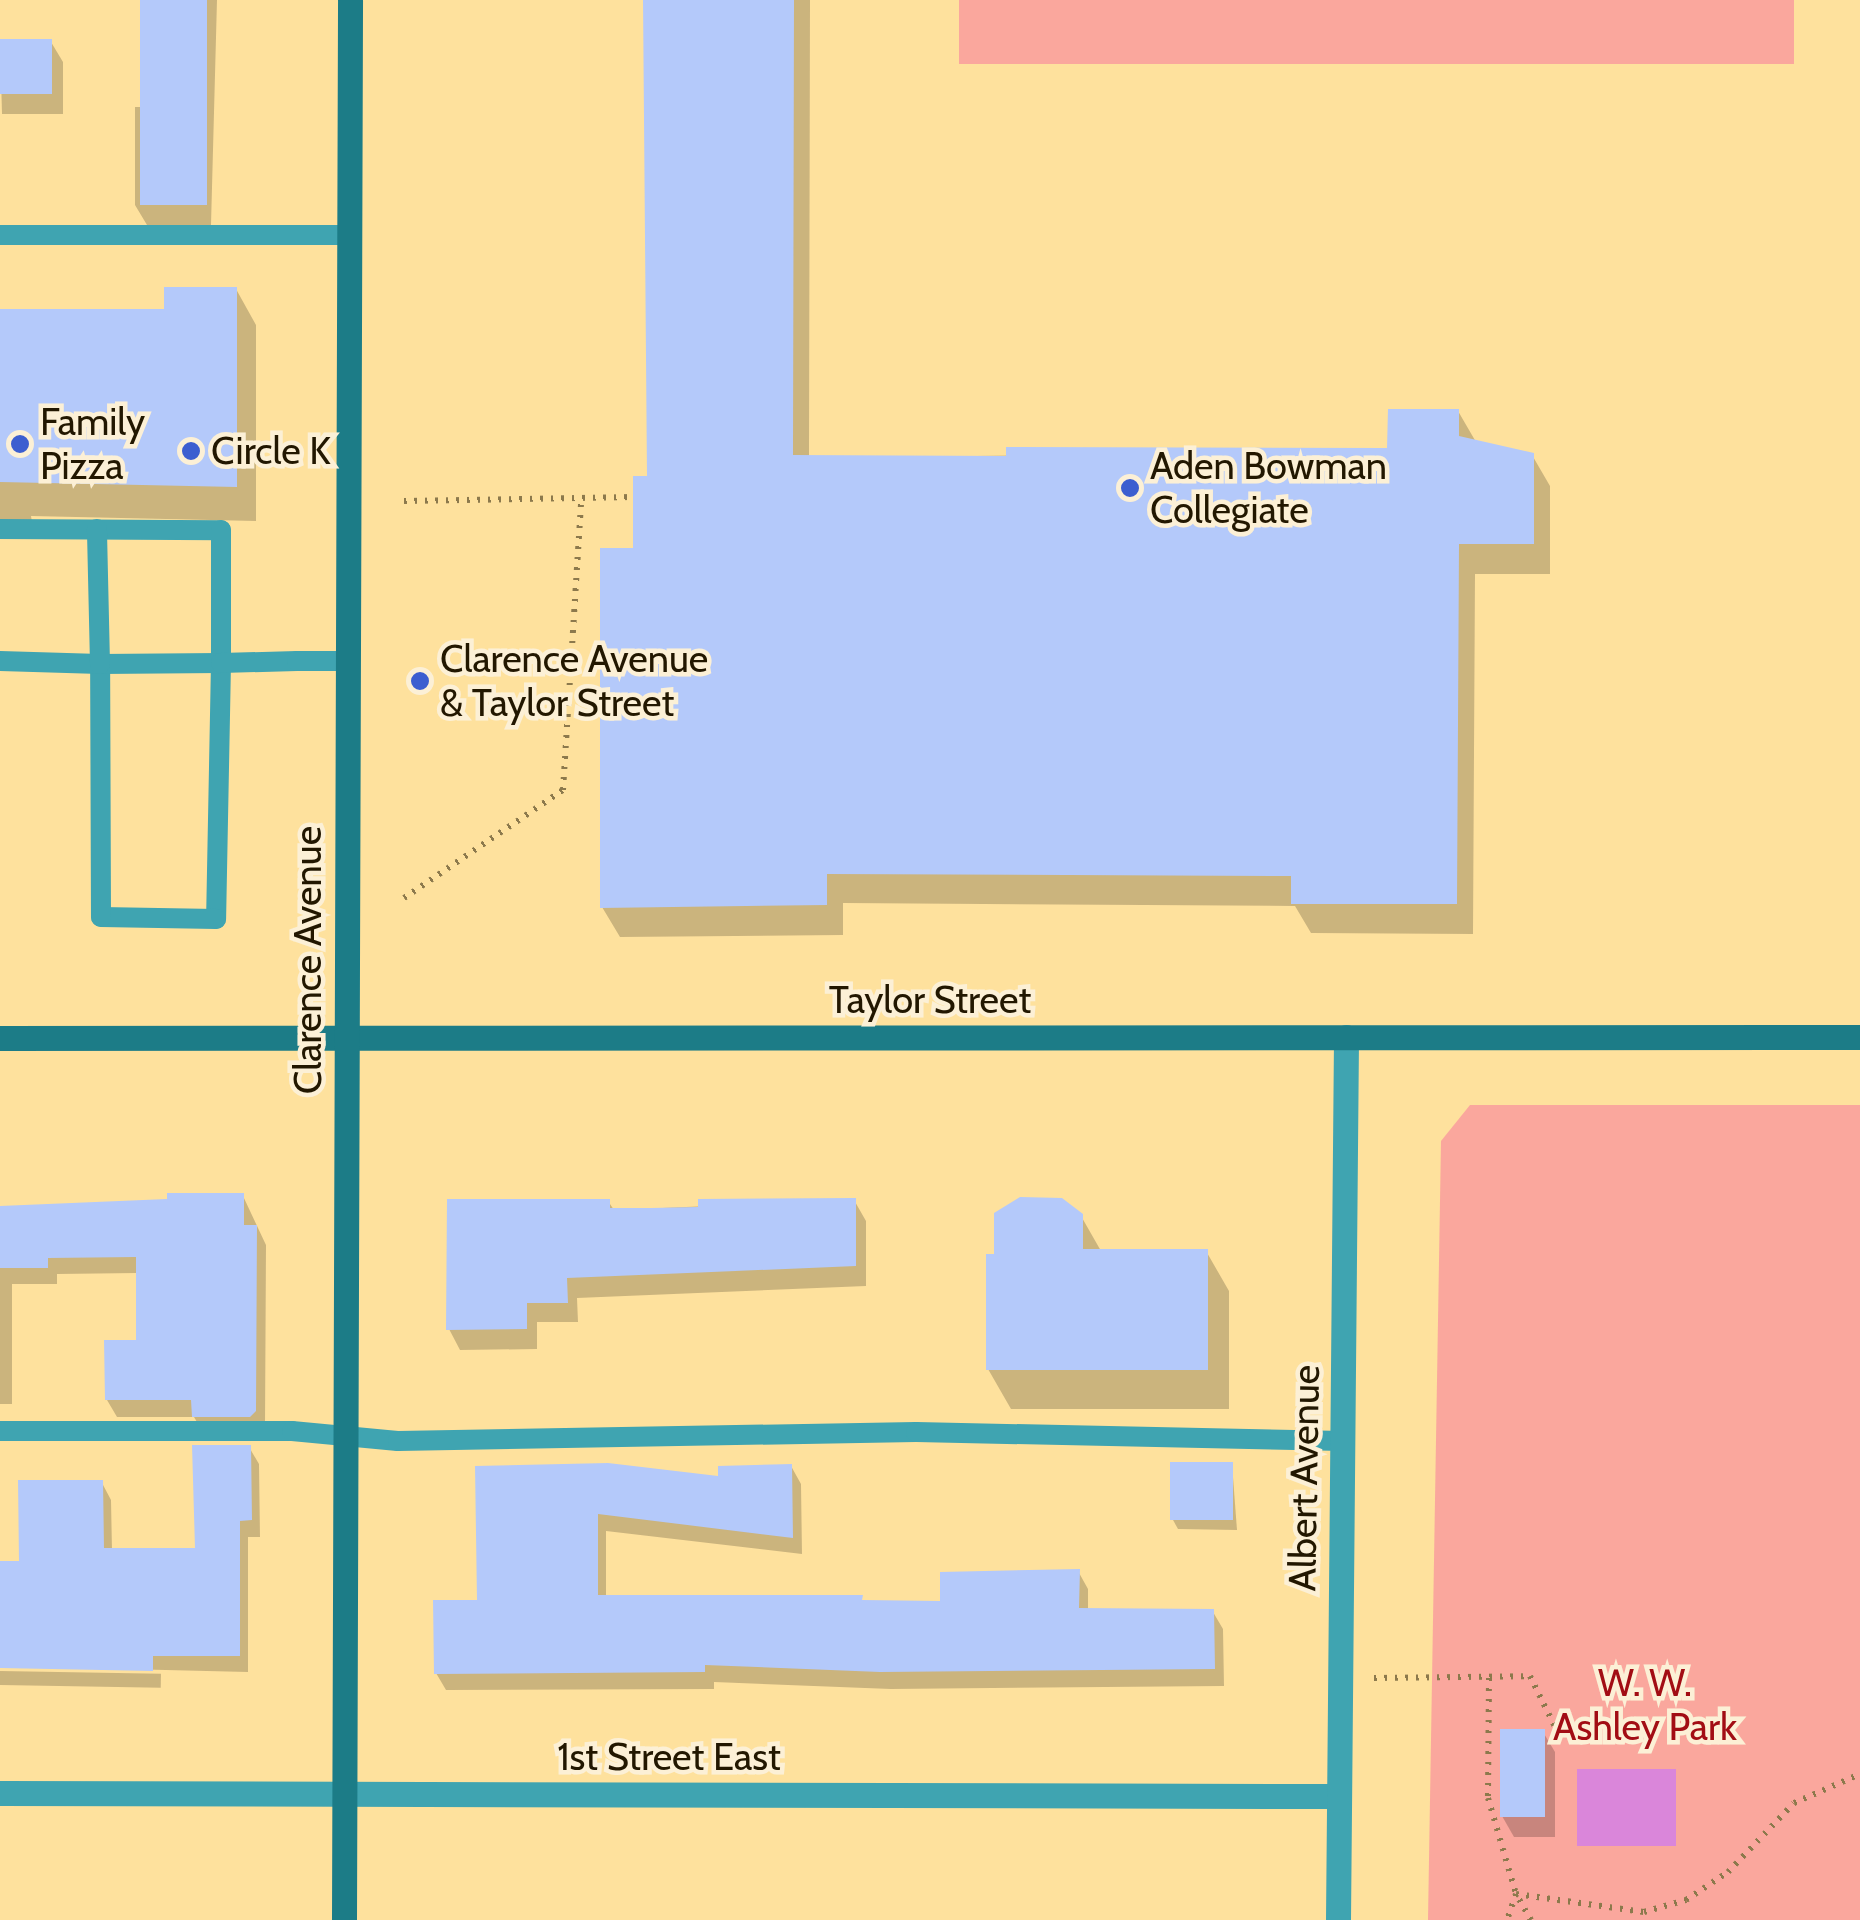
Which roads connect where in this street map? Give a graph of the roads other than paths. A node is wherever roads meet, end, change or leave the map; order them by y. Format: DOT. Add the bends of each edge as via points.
graph roads {
  1 [pos="350,0"];
  2 [pos="0,235"];
  3 [pos="349,235"];
  4 [pos="0,529"];
  5 [pos="97,529"];
  6 [pos="0,661"];
  7 [pos="347,661"];
  8 [pos="221,662"];
  9 [pos="100,664"];
  10 [pos="344,1037"];
  11 [pos="1346,1037"];
  12 [pos="1860,1037"];
  13 [pos="0,1038"];
  14 [pos="0,1432"];
  15 [pos="344,1436"];
  16 [pos="1343,1441"];
  17 [pos="343,1793"];
  18 [pos="0,1794"];
  19 [pos="1338,1796"];
  20 [pos="344,1920"];
  21 [pos="1338,1920"];
  1 -- 3 [label="main road, Clarence Avenue"];
  2 -- 3 [label="lane"];
  3 -- 7 [label="main road, Clarence Avenue"];
  4 -- 5 [label="lane"];
  5 -- 8 [label="lane" via="221,530"];
  5 -- 9 [label="lane"];
  6 -- 9 [label="lane"];
  7 -- 8 [label="lane"];
  7 -- 10 [label="main road, Clarence Avenue"];
  8 -- 9 [label="lane"];
  8 -- 9 [label="lane" via="216,919 101,916"];
  10 -- 11 [label="main road, Taylor Street"];
  10 -- 13 [label="main road, Taylor Street"];
  10 -- 15 [label="main road, Clarence Avenue"];
  11 -- 12 [label="main road, Taylor Street"];
  11 -- 16 [label="street, Albert Avenue"];
  14 -- 15 [label="lane"];
  15 -- 16 [label="lane" via="916,1432"];
  15 -- 17 [label="main road, Clarence Avenue"];
  16 -- 19 [label="street, Albert Avenue"];
  17 -- 18 [label="street, 1st Street East"];
  17 -- 19 [label="street, 1st Street East"];
  17 -- 20 [label="main road, Clarence Avenue"];
  19 -- 21 [label="street, Albert Avenue"];
}
